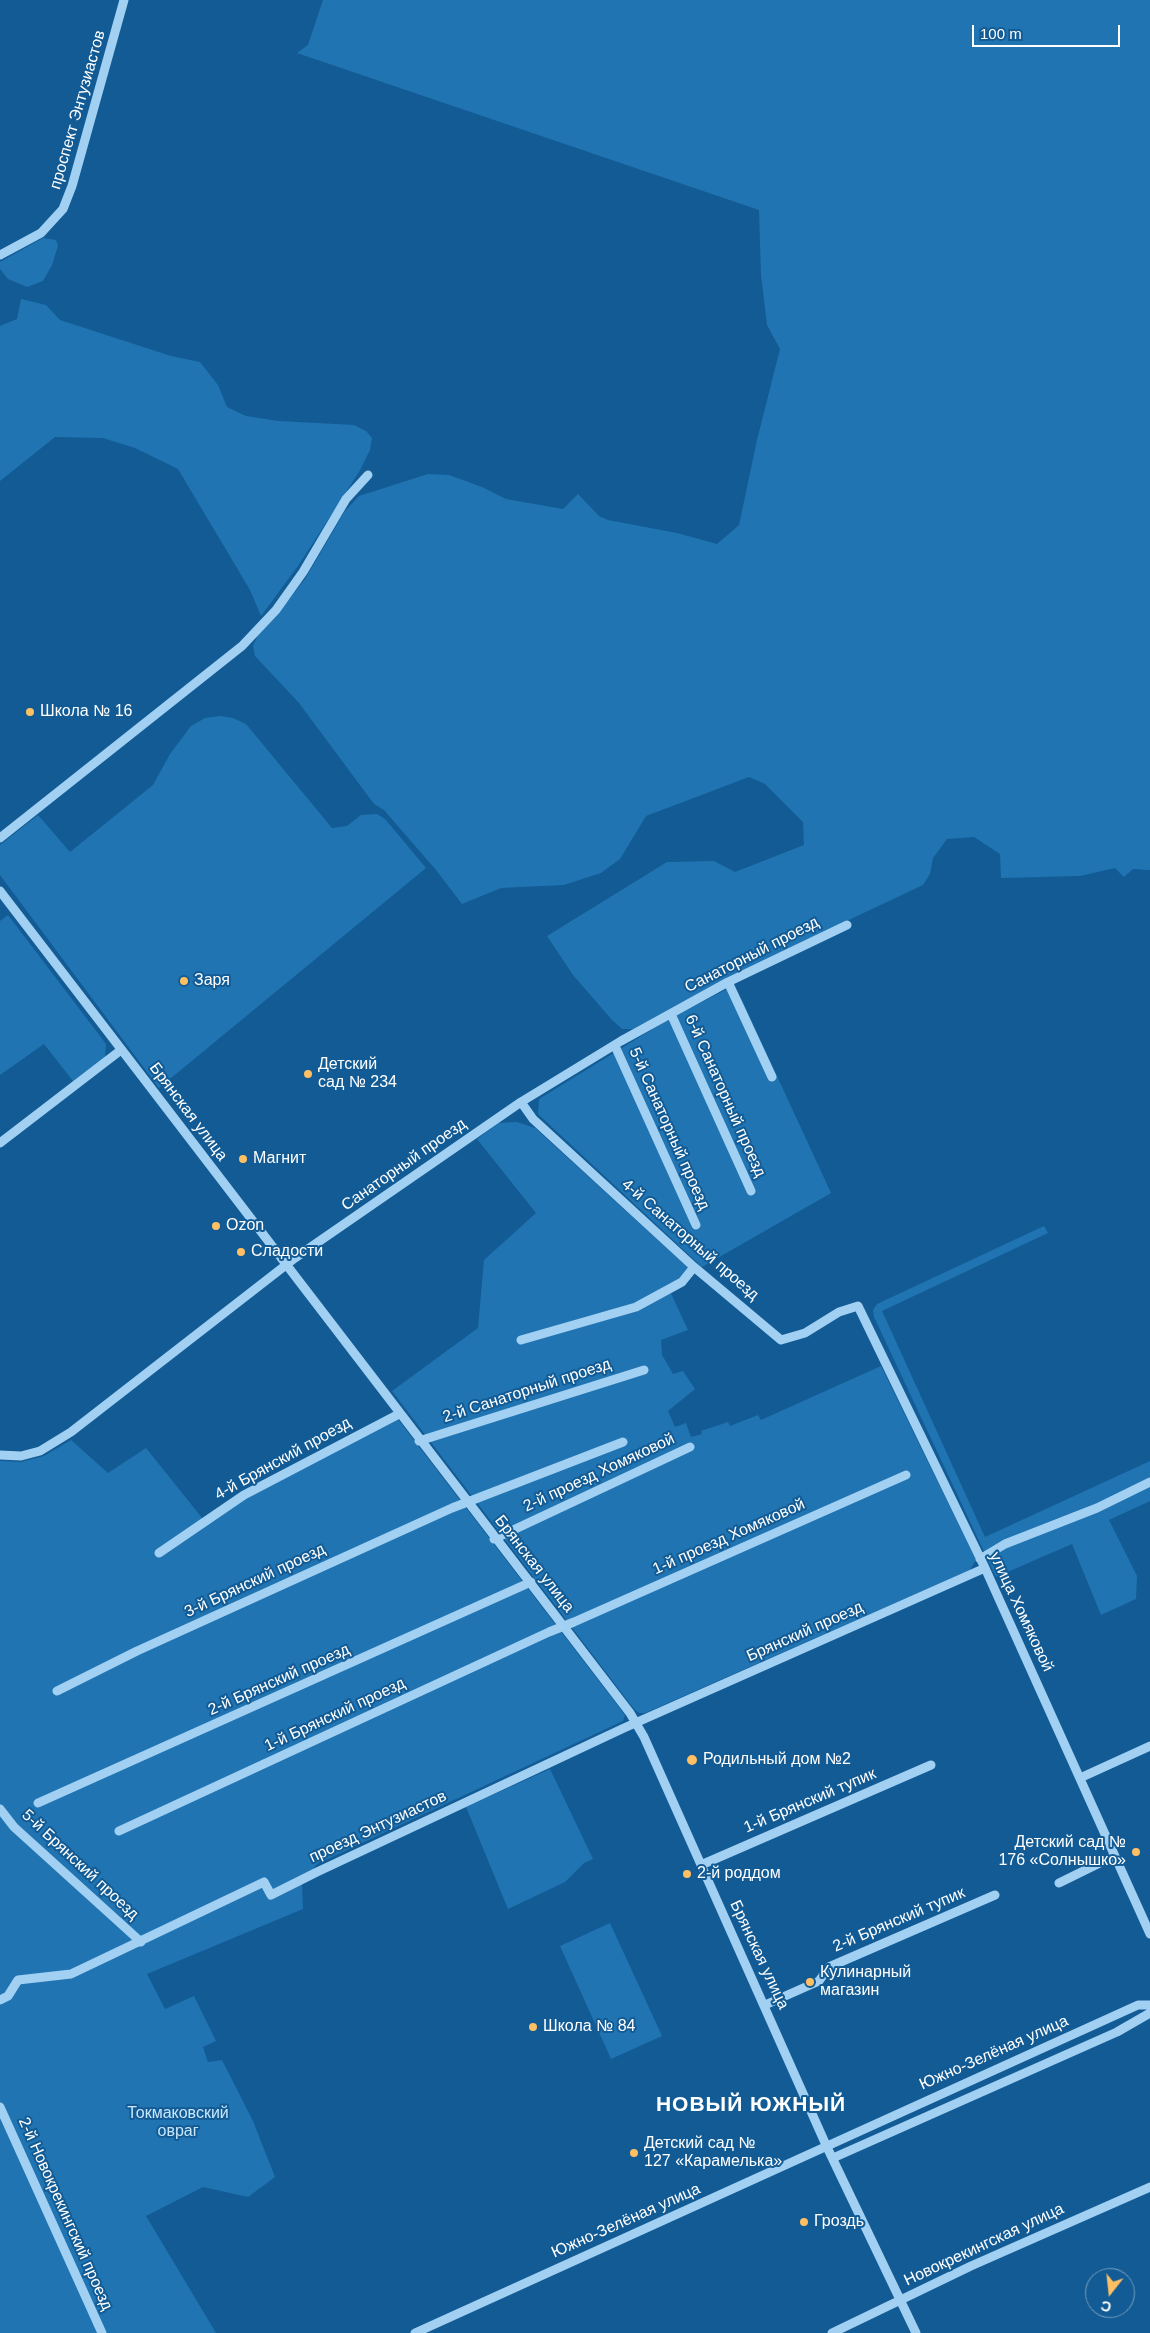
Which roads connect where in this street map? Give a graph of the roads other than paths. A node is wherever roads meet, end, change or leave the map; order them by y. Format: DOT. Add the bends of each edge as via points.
graph roads {
  1 [pos="124,0"];
  2 [pos="0,255"];
  3 [pos="368,475"];
  4 [pos="0,838"];
  5 [pos="0,891"];
  6 [pos="847,925"];
  7 [pos="728,982"];
  8 [pos="672,1014"];
  9 [pos="615,1046"];
  10 [pos="121,1050"];
  11 [pos="772,1077"];
  12 [pos="521,1102"];
  13 [pos="0,1143"];
  14 [pos="751,1191"];
  15 [pos="696,1225"];
  16 [pos="286,1266"];
  17 [pos="694,1267"];
  18 [pos="858,1306"];
  19 [pos="521,1340"];
  20 [pos="644,1370"];
  21 [pos="399,1414"];
  22 [pos="419,1441"];
  23 [pos="623,1442"];
  24 [pos="690,1447"];
  25 [pos="0,1455"];
  26 [pos="906,1475"];
  27 [pos="1150,1482"];
  28 [pos="467,1503"];
  29 [pos="494,1539"];
  30 [pos="159,1552"];
  31 [pos="980,1559"];
  32 [pos="985,1568"];
  33 [pos="531,1582"];
  34 [pos="564,1626"];
  35 [pos="57,1691"];
  36 [pos="637,1723"];
  37 [pos="1150,1746"];
  38 [pos="931,1765"];
  39 [pos="1080,1778"];
  40 [pos="38,1803"];
  41 [pos="0,1809"];
  42 [pos="119,1831"];
  43 [pos="1114,1856"];
  44 [pos="701,1865"];
  45 [pos="1059,1883"];
  46 [pos="995,1895"];
  47 [pos="1150,1934"];
  48 [pos="141,1942"];
  49 [pos="0,2000"];
  50 [pos="765,2005"];
  51 [pos="1150,2005"];
  52 [pos="1150,2012"];
  53 [pos="0,2107"];
  54 [pos="826,2145"];
  55 [pos="833,2158"];
  56 [pos="1150,2187"];
  57 [pos="901,2300"];
  58 [pos="102,2333"];
  59 [pos="415,2333"];
  60 [pos="832,2333"];
  61 [pos="916,2333"];
  1 -- 2 [label="street, проспект Энтузиастов" via="63,209 40,233"];
  3 -- 4 [label="street" via="346,499 303,572 276,610 242,646"];
  5 -- 10 [label="street, Брянская улица"];
  6 -- 7 [label="street, Санаторный проезд"];
  7 -- 8 [label="street, Санаторный проезд"];
  7 -- 11 [label="street"];
  8 -- 9 [label="street, Санаторный проезд"];
  8 -- 14 [label="street, 6-й Санаторный проезд"];
  9 -- 12 [label="street, Санаторный проезд"];
  9 -- 15 [label="street, 5-й Санаторный проезд"];
  10 -- 13 [label="street"];
  10 -- 16 [label="street, Брянская улица"];
  12 -- 16 [label="street, Санаторный проезд"];
  12 -- 17 [label="street, 4-й Санаторный проезд" via="532,1119"];
  16 -- 21 [label="street, Брянская улица"];
  16 -- 25 [label="street, Санаторный проезд" via="71,1432 40,1451 21,1456"];
  17 -- 18 [label="street, 4-й Санаторный проезд" via="781,1340 805,1333 839,1312"];
  17 -- 19 [label="street" via="682,1282 636,1307"];
  18 -- 31 [label="street, улица Хомяковой"];
  20 -- 22 [label="street, 2-й Санаторный проезд"];
  21 -- 22 [label="street, Брянская улица"];
  21 -- 30 [label="street, 4-й Брянский проезд" via="244,1495"];
  22 -- 28 [label="street, Брянская улица"];
  23 -- 28 [label="street, 3-й Брянский проезд"];
  24 -- 29 [label="street, 2-й проезд Хомяковой"];
  26 -- 34 [label="street, 1-й проезд Хомяковой"];
  27 -- 31 [label="street" via="1097,1508 1005,1544"];
  28 -- 29 [label="street, Брянская улица"];
  28 -- 35 [label="street, 3-й Брянский проезд"];
  29 -- 33 [label="street, Брянская улица"];
  31 -- 32 [label="street, улица Хомяковой"];
  32 -- 36 [label="street, Брянский проезд"];
  32 -- 39 [label="street, улица Хомяковой"];
  33 -- 34 [label="street, Брянская улица"];
  33 -- 40 [label="street, 2-й Брянский проезд"];
  34 -- 36 [label="street, Брянская улица"];
  34 -- 42 [label="street, 1-й Брянский проезд"];
  36 -- 44 [label="street, Брянская улица"];
  36 -- 48 [label="street, проезд Энтузиастов" via="271,1895 264,1882"];
  37 -- 39 [label="street"];
  38 -- 44 [label="street, 1-й Брянский тупик"];
  39 -- 43 [label="street, улица Хомяковой"];
  41 -- 48 [label="street, 5-й Брянский проезд" via="14,1827"];
  43 -- 45 [label="street"];
  43 -- 47 [label="street, улица Хомяковой"];
  44 -- 50 [label="street, Брянская улица"];
  46 -- 50 [label="street, 2-й Брянский тупик" via="828,1967 819,1981"];
  48 -- 49 [label="street" via="71,1974 18,1980 8,1996"];
  50 -- 54 [label="street, Брянская улица"];
  51 -- 54 [label="street, Южно-Зелёная улица" via="1138,2005"];
  52 -- 55 [label="street, Южно-Зелёная улица" via="1117,2032"];
  53 -- 58 [label="street, 2-й Новокрекингский проезд"];
  54 -- 55 [label="street, Брянская улица"];
  54 -- 59 [label="street, Южно-Зелёная улица"];
  55 -- 57 [label="street, Брянская улица"];
  56 -- 57 [label="street, Новокрекингская улица"];
  57 -- 60 [label="street, Новокрекингская улица"];
  57 -- 61 [label="street, Брянская улица"];
}
